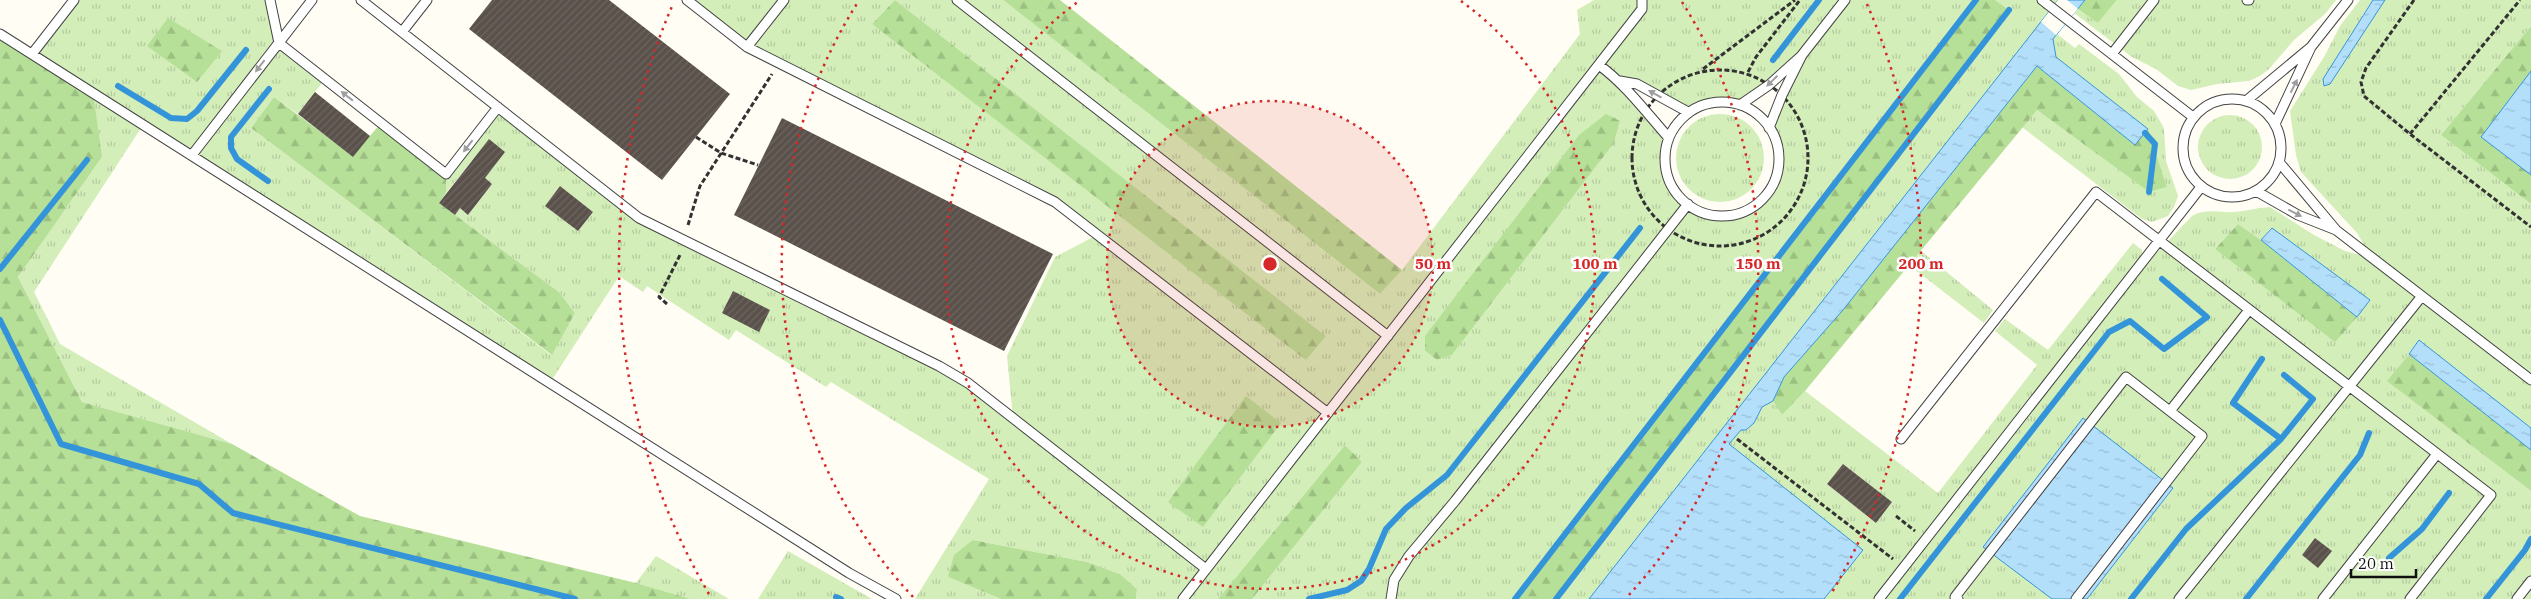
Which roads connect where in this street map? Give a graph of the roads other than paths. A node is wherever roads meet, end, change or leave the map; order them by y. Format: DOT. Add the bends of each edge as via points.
graph roads {
  1 [pos="74,0"];
  2 [pos="270,0"];
  3 [pos="312,0"];
  4 [pos="361,0"];
  5 [pos="427,0"];
  6 [pos="687,0"];
  7 [pos="784,0"];
  8 [pos="957,0"];
  9 [pos="1642,0"];
  10 [pos="1845,0"];
  11 [pos="2042,0"];
  12 [pos="2154,0"];
  13 [pos="2348,0"];
  14 [pos="402,32"];
  15 [pos="1,37"];
  16 [pos="279,43"];
  17 [pos="747,47"];
  18 [pos="2311,47"];
  19 [pos="32,54"];
  20 [pos="2112,54"];
  21 [pos="1802,55"];
  22 [pos="1599,65"];
  23 [pos="1620,81"];
  24 [pos="2246,100"];
  25 [pos="1740,105"];
  26 [pos="498,107"];
  27 [pos="1688,112"];
  28 [pos="2193,117"];
  29 [pos="2275,124"];
  30 [pos="1769,128"];
  31 [pos="1668,137"];
  32 [pos="192,155"];
  33 [pos="2279,162"];
  34 [pos="2201,187"];
  35 [pos="2256,191"];
  36 [pos="1688,204"];
  37 [pos="2336,230"];
  38 [pos="2158,241"];
  39 [pos="2422,296"];
  40 [pos="2249,310"];
  41 [pos="1388,336"];
  42 [pos="2531,380"];
  43 [pos="2349,386"];
  44 [pos="2170,411"];
  45 [pos="1328,413"];
  46 [pos="1901,439"];
  47 [pos="2437,454"];
  48 [pos="1206,569"];
  49 [pos="2531,581"];
  50 [pos="896,599"];
  51 [pos="1183,599"];
  52 [pos="1391,599"];
  53 [pos="1879,599"];
  54 [pos="1958,599"];
  55 [pos="2076,599"];
  56 [pos="2179,599"];
  57 [pos="2323,599"];
  58 [pos="2410,599"];
  59 [pos="2517,599"];
  1 -- 19 [label="lane"];
  2 -- 16 [label="lane"];
  3 -- 16 [label="lane"];
  4 -- 14 [label="lane"];
  5 -- 14 [label="lane"];
  6 -- 17 [label="lane"];
  7 -- 17 [label="lane"];
  8 -- 41 [label="lane"];
  9 -- 22 [label="lane" via="1642,9"];
  10 -- 21 [label="lane"];
  11 -- 20 [label="lane"];
  12 -- 20 [label="lane"];
  13 -- 18 [label="lane"];
  14 -- 26 [label="lane"];
  15 -- 19 [label="lane"];
  26 -- 16 [label="lane, one-way" via="446,174"];
  16 -- 32 [label="lane, one-way"];
  17 -- 45 [label="lane" via="1055,202"];
  18 -- 24 [label="lane"];
  29 -- 18 [label="lane, one-way"];
  19 -- 32 [label="lane"];
  20 -- 28 [label="lane"];
  21 -- 25 [label="lane, one-way" via="1769,85"];
  21 -- 30 [label="lane"];
  22 -- 23 [label="lane"];
  22 -- 41 [label="lane"];
  27 -- 23 [label="lane, one-way" via="1637,84"];
  23 -- 31 [label="lane"];
  24 -- 28 [label="lane" via="2226,99 2208,104"];
  24 -- 29 [label="lane" via="2263,110"];
  25 -- 27 [label="lane" via="1726,102 1706,104"];
  25 -- 30 [label="lane" via="1763,119"];
  26 -- 48 [label="lane" via="639,218 968,382"];
  27 -- 31 [label="lane"];
  28 -- 34 [label="lane" via="2184,134 2182,153 2188,172"];
  29 -- 33 [label="lane" via="2281,142"];
  30 -- 36 [label="lane" via="1779,156 1777,176 1767,194 1752,208 1733,215 1712,215"];
  31 -- 36 [label="lane" via="1664,157 1667,178 1677,195"];
  32 -- 50 [label="lane" via="841,568"];
  33 -- 35 [label="lane" via="2270,179"];
  33 -- 37 [label="lane"];
  34 -- 35 [label="lane" via="2218,196 2237,197"];
  34 -- 38 [label="lane"];
  35 -- 37 [label="lane, one-way" via="2298,215"];
  36 -- 52 [label="lane" via="1455,501 1408,556 1394,580"];
  37 -- 39 [label="lane"];
  38 -- 40 [label="lane"];
  38 -- 46 [label="lane" via="2096,192"];
  38 -- 53 [label="lane"];
  39 -- 42 [label="lane"];
  39 -- 43 [label="lane"];
  40 -- 43 [label="lane"];
  40 -- 44 [label="lane"];
  41 -- 45 [label="lane"];
  43 -- 47 [label="lane"];
  43 -- 56 [label="lane"];
  44 -- 54 [label="lane" via="2126,377 1955,596"];
  44 -- 55 [label="lane" via="2202,436"];
  45 -- 48 [label="lane"];
  47 -- 57 [label="lane"];
  47 -- 58 [label="lane" via="2491,495"];
  48 -- 51 [label="lane"];
  49 -- 59 [label="lane"];
}
